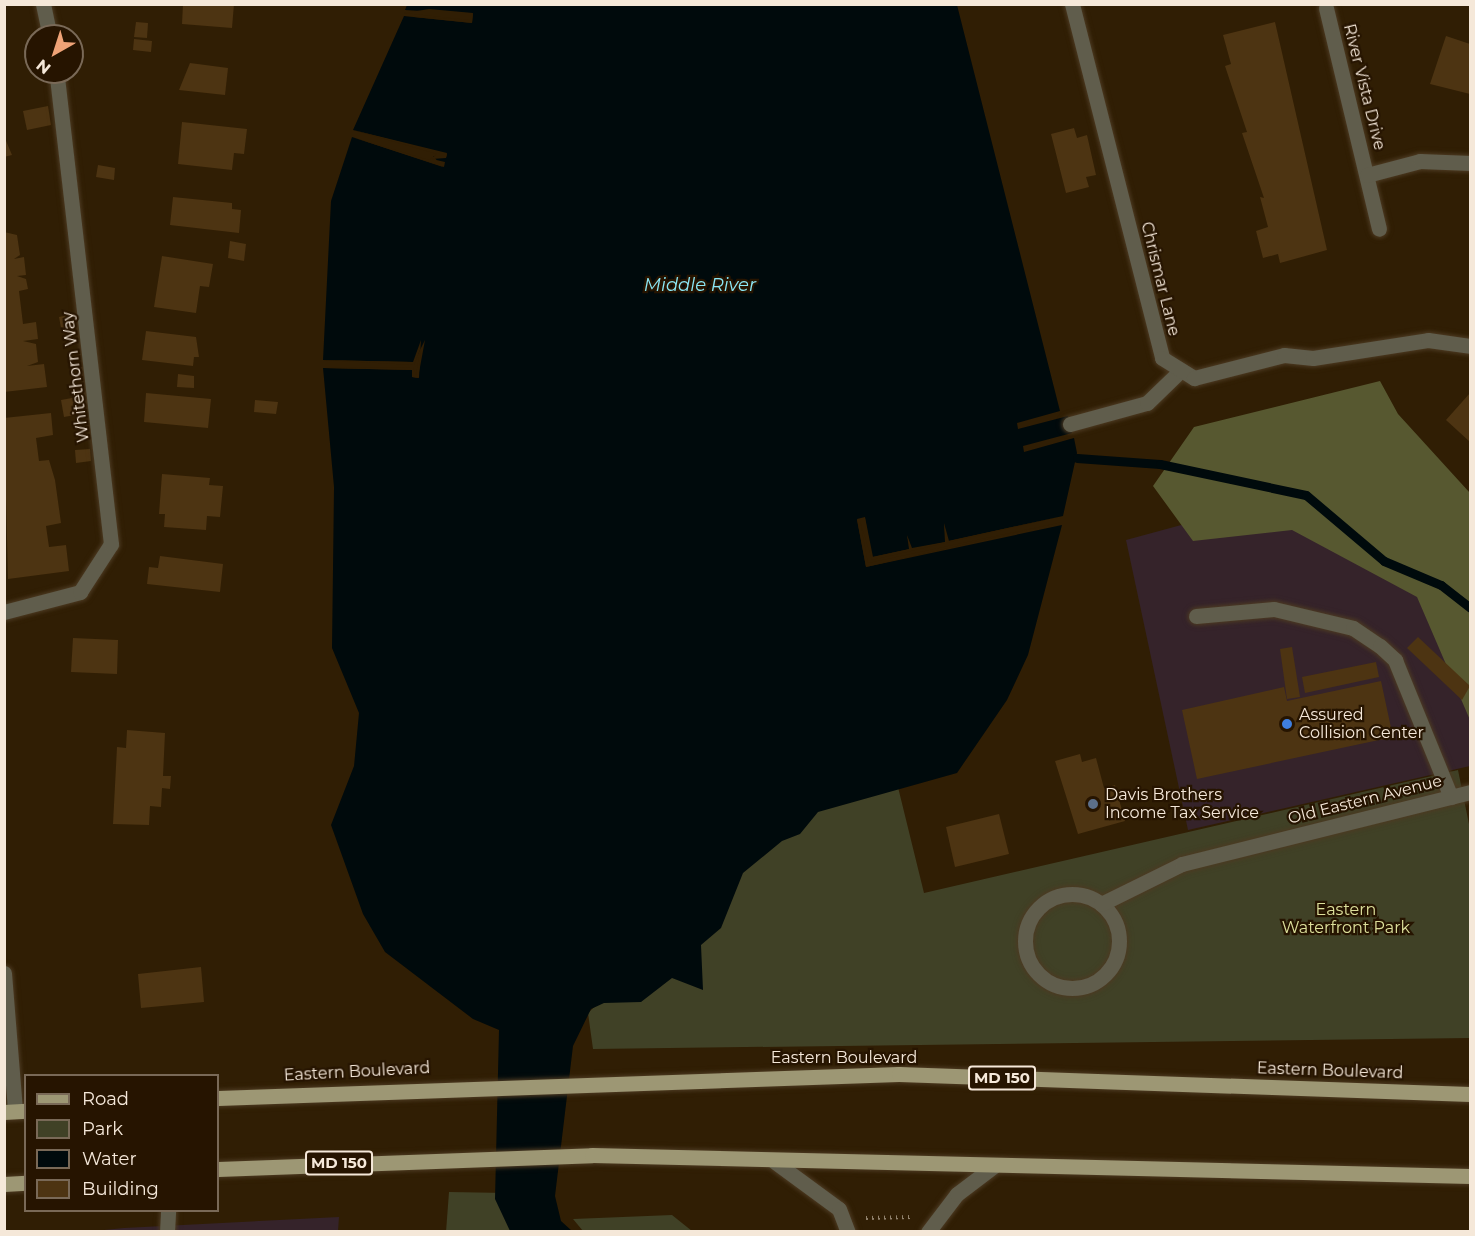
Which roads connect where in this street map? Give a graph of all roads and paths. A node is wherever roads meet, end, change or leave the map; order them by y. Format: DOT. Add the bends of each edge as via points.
graph roads {
  1 [pos="44,4"];
  2 [pos="1072,4"];
  3 [pos="1326,8"];
  4 [pos="48,24"];
  5 [pos="57,84"];
  6 [pos="1470,163"];
  7 [pos="1367,175"];
  8 [pos="1379,229"];
  9 [pos="1470,346"];
  10 [pos="1181,370"];
  11 [pos="1070,424"];
  12 [pos="4,612"];
  13 [pos="1196,616"];
  14 [pos="1470,792"];
  15 [pos="1451,797"];
  16 [pos="1101,904"];
  17 [pos="4,973"];
  18 [pos="1470,1094"];
  19 [pos="219,1098"];
  20 [pos="15,1112"];
  21 [pos="775,1162"];
  22 [pos="995,1165"];
  23 [pos="219,1169"];
  24 [pos="1470,1176"];
  25 [pos="24,1183"];
  26 [pos="4,1184"];
  27 [pos="168,1212"];
  28 [pos="917,1217"];
  29 [pos="862,1218"];
  30 [pos="167,1232"];
  31 [pos="848,1232"];
  32 [pos="928,1232"];
  1 -- 4 [label="street"];
  2 -- 10 [label="street, Chrismar Lane" via="1162,358"];
  3 -- 7 [label="street, River Vista Drive"];
  5 -- 12 [label="street, Whitethorn Way" via="111,544 80,592"];
  6 -- 7 [label="street, River Vista Drive" via="1419,161"];
  7 -- 8 [label="street, River Vista Drive"];
  9 -- 10 [label="street" via="1407,341 1313,358 1284,355 1194,378"];
  10 -- 11 [label="street" via="1147,403"];
  13 -- 15 [label="street" via="1274,609 1353,628 1380,646 1395,660"];
  14 -- 15 [label="street, Old Eastern Avenue"];
  15 -- 16 [label="street, Old Eastern Avenue" via="1182,864"];
  16 -- 16 [label="street" via="1065,894 1034,913 1025,939 1027,954 1044,978 1071,988 1099,979 1110,969 1119,942 1114,921"];
  17 -- 20 [label="street"];
  18 -- 19 [label="main road, Eastern Boulevard / MD 150" via="899,1074 458,1085"];
  21 -- 22 [label="main road, MD 150"];
  21 -- 23 [label="main road, MD 150" via="592,1155"];
  21 -- 31 [label="street" via="839,1209"];
  22 -- 24 [label="main road, MD 150"];
  22 -- 32 [label="street" via="957,1194"];
  25 -- 26 [label="main road"];
  27 -- 30 [label="street"];
  28 -- 29 [label="path"];
}
